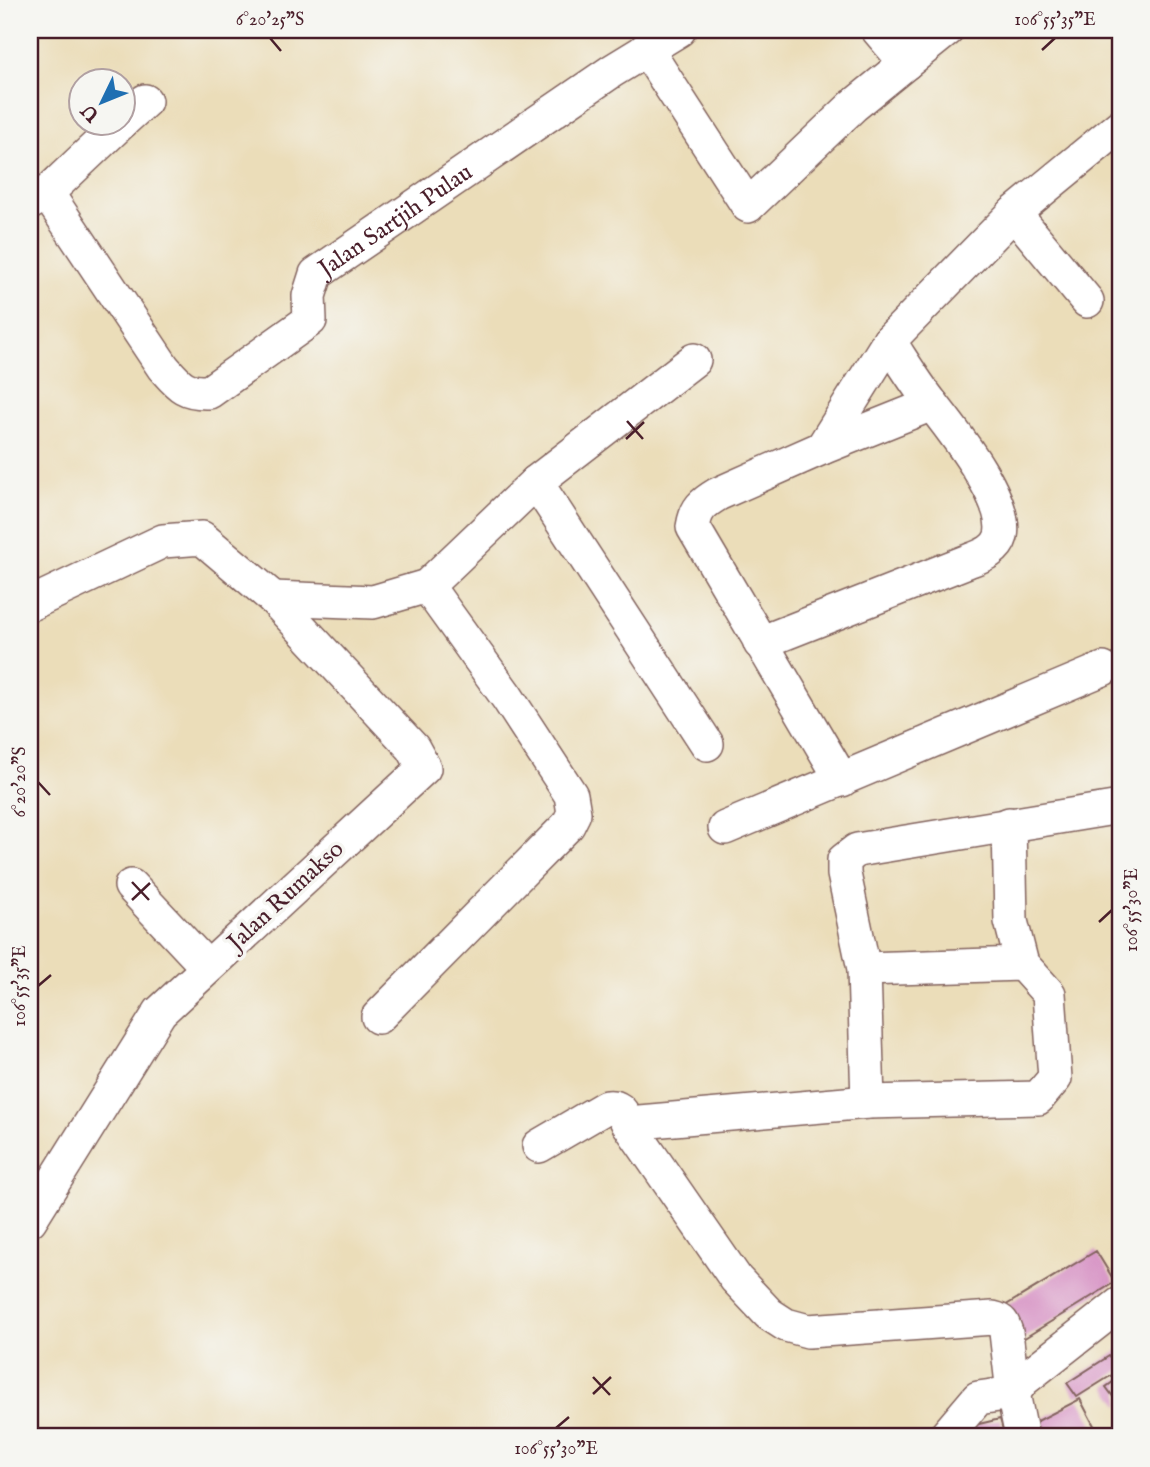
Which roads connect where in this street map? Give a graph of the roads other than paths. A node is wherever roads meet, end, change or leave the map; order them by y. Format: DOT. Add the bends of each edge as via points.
graph roads {
  1 [pos="679,30"];
  2 [pos="878,30"];
  3 [pos="947,30"];
  4 [pos="646,49"];
  5 [pos="906,63"];
  6 [pos="1120,126"];
  7 [pos="107,136"];
  8 [pos="38,198"];
  9 [pos="1014,213"];
  10 [pos="1087,301"];
  11 [pos="889,341"];
  12 [pos="694,360"];
  13 [pos="932,404"];
  14 [pos="822,448"];
  15 [pos="536,482"];
  16 [pos="427,586"];
  17 [pos="273,598"];
  18 [pos="30,604"];
  19 [pos="760,643"];
  20 [pos="1103,670"];
  21 [pos="707,744"];
  22 [pos="842,780"];
  23 [pos="1120,807"];
  24 [pos="1009,824"];
  25 [pos="726,828"];
  26 [pos="131,886"];
  27 [pos="1023,964"];
  28 [pos="207,967"];
  29 [pos="864,969"];
  30 [pos="378,1017"];
  31 [pos="867,1102"];
  32 [pos="628,1123"];
  33 [pos="539,1146"];
  34 [pos="30,1220"];
  35 [pos="1120,1304"];
  36 [pos="1013,1393"];
  37 [pos="945,1437"];
  38 [pos="1022,1437"];
  1 -- 4 [label="street, Jalan Sartjih Pulau"];
  2 -- 5 [label="street"];
  3 -- 5 [label="street"];
  4 -- 5 [label="street" via="748,206 853,106"];
  4 -- 8 [label="street, Jalan Sartjih Pulau" via="316,274 309,296 310,320 209,393 191,393 177,384"];
  6 -- 9 [label="street"];
  7 -- 8 [label="street"];
  9 -- 10 [label="street"];
  9 -- 11 [label="street"];
  11 -- 13 [label="street"];
  11 -- 14 [label="street"];
  12 -- 15 [label="street"];
  13 -- 14 [label="street"];
  13 -- 19 [label="street" via="967,448 996,505 1002,524 1000,539 989,552"];
  14 -- 19 [label="street" via="719,494 702,503 695,514 693,527"];
  15 -- 16 [label="street"];
  15 -- 21 [label="street"];
  16 -- 17 [label="street" via="373,602"];
  16 -- 30 [label="street" via="571,795 574,813 568,825"];
  17 -- 18 [label="street" via="202,538 163,541"];
  17 -- 28 [label="street, Jalan Rumakso" via="413,748 424,768"];
  19 -- 22 [label="street"];
  20 -- 22 [label="street"];
  22 -- 25 [label="street"];
  23 -- 24 [label="street"];
  24 -- 27 [label="street" via="1011,921"];
  24 -- 29 [label="street" via="857,850 844,860"];
  26 -- 28 [label="street"];
  27 -- 29 [label="street"];
  27 -- 31 [label="street" via="1049,994 1055,1078 1038,1098"];
  28 -- 34 [label="street, Jalan Rumakso" via="160,1012"];
  29 -- 31 [label="street"];
  31 -- 32 [label="street"];
  32 -- 33 [label="street" via="620,1108 606,1107"];
  32 -- 36 [label="street" via="736,1279 769,1314 808,1331 993,1318 1003,1322 1006,1332"];
  35 -- 36 [label="street" via="1023,1380"];
  36 -- 37 [label="street" via="978,1398"];
  36 -- 38 [label="street"];
}
